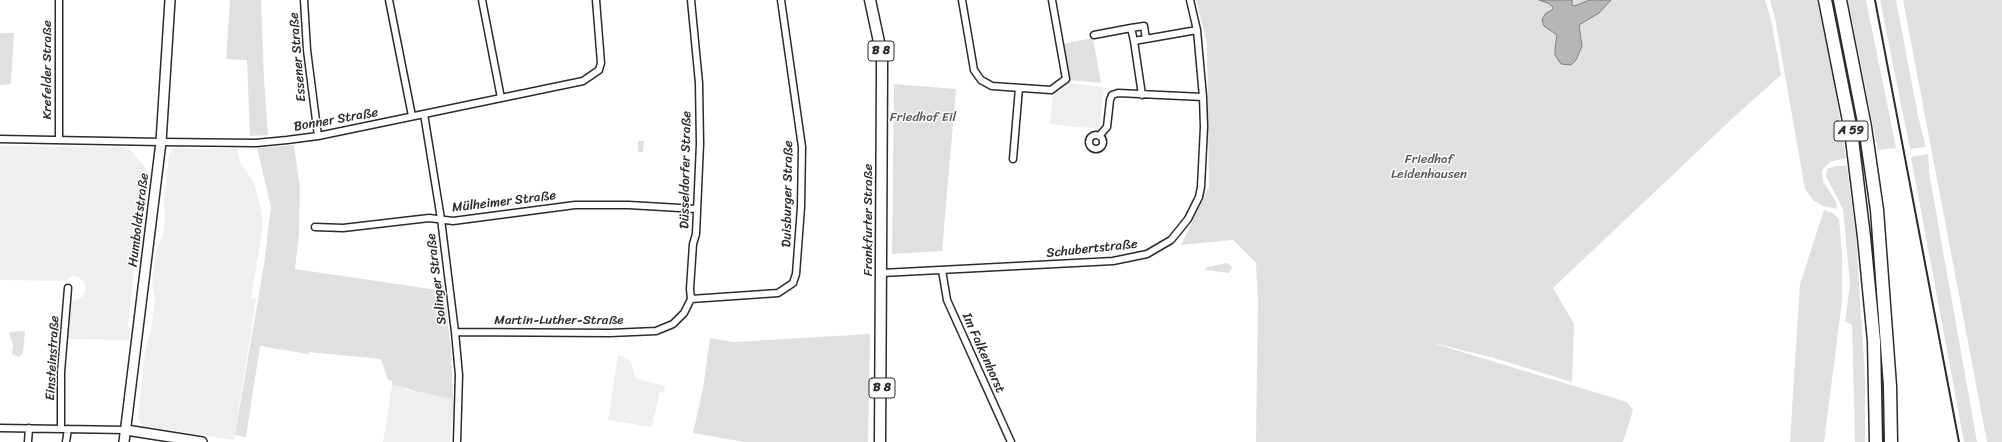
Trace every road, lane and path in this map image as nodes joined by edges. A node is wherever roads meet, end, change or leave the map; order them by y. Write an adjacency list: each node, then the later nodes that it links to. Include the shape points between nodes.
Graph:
1 (59, 0): 29 (street, Krefelder Straße)
2 (170, 0): 30 (street, Humboldtstraße)
3 (304, 0): 26 (street, Essener Straße, via 307,50)
4 (389, 0): 25 (street)
5 (482, 0): 23 (street)
6 (596, 0): 23 (street, Bonner Straße, via 602,55 599,70 583,81)
7 (691, 0): 32 (street, Düsseldorfer Straße, via 700,130)
8 (781, 0): 38 (street, Duisburger Straße, via 802,147 796,274 793,283 778,293)
9 (870, 0): 36 (main road, Frankfurter Straße / B 8, via 882,56)
10 (962, 0): 20 (street, via 974,70 981,80 992,86)
11 (1052, 0): 20 (street, via 1066,79 1051,90)
12 (1190, 0): 16 (street, Schubertstraße)
13 (1825, 0): 52 (highway, A 59, via 1851,131 1864,237 1874,340)
14 (1840, 0): 53 (highway, A 59, via 1865,127 1877,210)
15 (1131, 28): 17 (street); 18 (street, via 1144,26); 19 (street)
16 (1197, 30): 18 (street); 22 (street, Schubertstraße)
17 (1094, 35)
18 (1146, 39): 19 (street)
19 (1134, 42): 21 (street)
20 (1019, 88): 31 (street)
21 (1142, 94): 22 (street); 27 (street, via 1112,95 1107,127)
22 (1203, 97): 35 (street, Schubertstraße, via 1203,150 1199,198 1188,219 1171,240 1147,254 1113,261)
23 (501, 98): 24 (street, Bonner Straße)
24 (424, 114): 25 (street, Bonner Straße); 33 (street, Solinger Straße)
25 (412, 116): 26 (street, Bonner Straße)
26 (318, 136): 30 (street, Bonner Straße, via 256,143)
27 (1099, 136)
28 (0, 139): 29 (street, Bonner Straße)
29 (59, 140): 30 (street, Bonner Straße)
30 (162, 142): 44 (street, Humboldtstraße)
31 (1013, 159)
32 (697, 209): 33 (street, Mülheimer Straße, via 575,205 453,221); 38 (street, Düsseldorfer Straße)
33 (441, 219): 34 (street, Mülheimer Straße, via 429,218 342,228); 39 (street, Solinger Straße)
34 (315, 227)
35 (942, 270): 36 (street, Schubertstraße); 51 (street, Im Falkenhorst, via 946,300)
36 (882, 273): 50 (main road, Frankfurter Straße / B 8)
37 (68, 288): 42 (street, Einsteinstraße)
38 (691, 299): 39 (street, Martin-Luther-Straße, via 684,313 672,324 656,331)
39 (455, 332): 49 (street, Solinger Straße, via 459,375)
40 (0, 428): 41 (street)
41 (29, 428): 42 (street); 45 (street)
42 (61, 429): 43 (street)
43 (68, 429): 44 (street); 46 (street)
44 (126, 430): 47 (street, Humboldtstraße); 48 (street)
45 (28, 442)
46 (66, 442)
47 (124, 442)
48 (202, 442)
49 (457, 442)
50 (880, 442)
51 (1011, 442)
52 (1876, 442)
53 (1891, 442)

